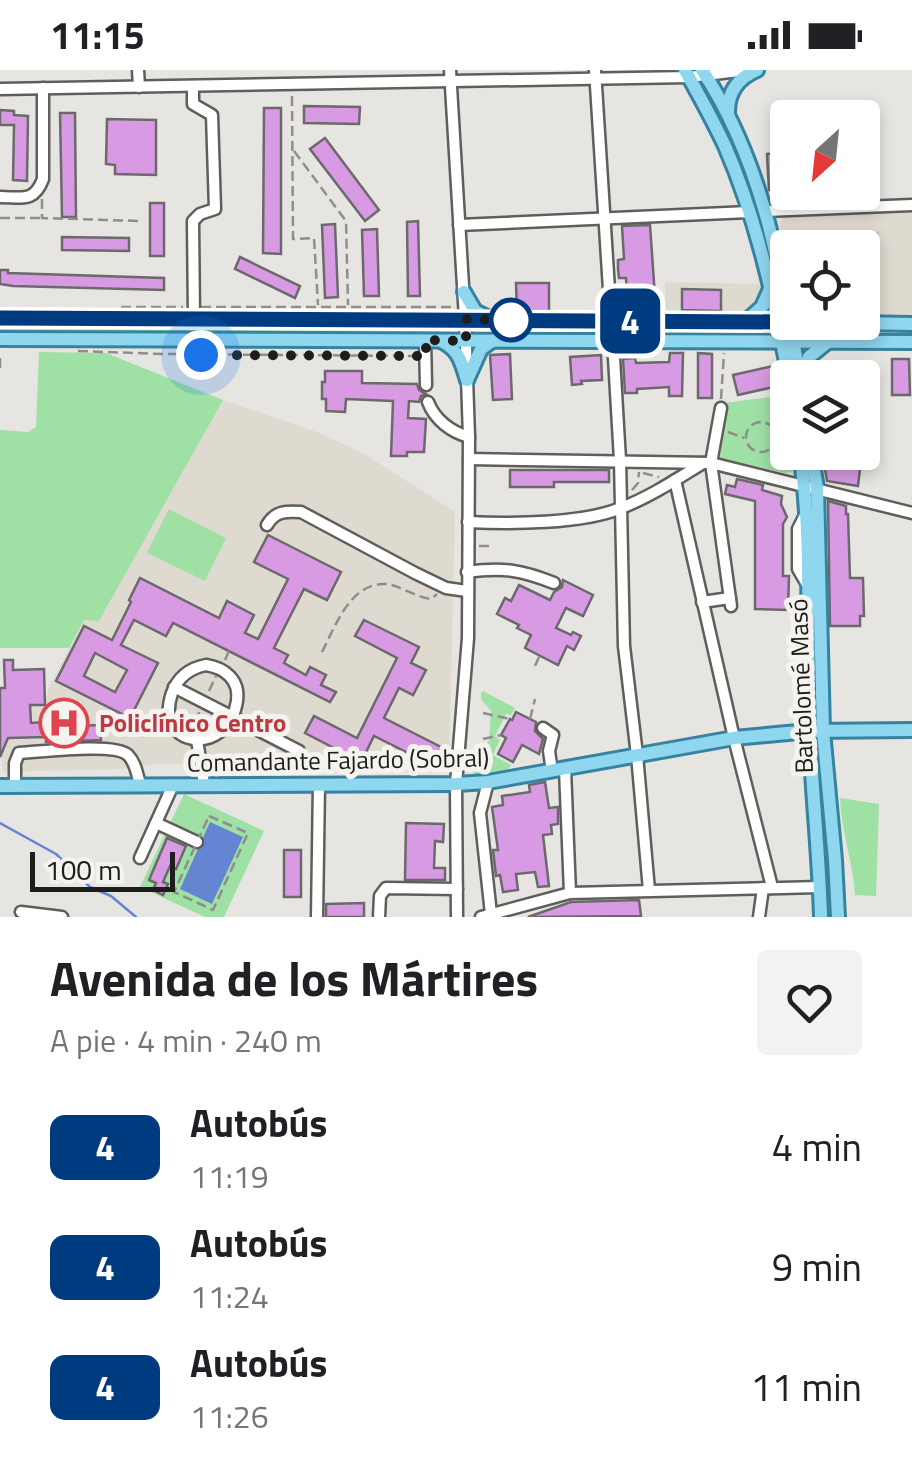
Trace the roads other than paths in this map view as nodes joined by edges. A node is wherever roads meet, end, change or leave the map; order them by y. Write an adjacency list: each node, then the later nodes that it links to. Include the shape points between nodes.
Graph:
1 (138, 70): 10 (street)
2 (314, 70): 8 (street)
3 (747, 70): 5 (street)
4 (757, 70): 13 (main road, via 730,95)
5 (695, 73): 6 (street); 13 (main road, via 719,96); 17 (main road)
6 (595, 74): 7 (street); 18 (street)
7 (450, 76): 8 (street); 19 (street)
8 (314, 84): 9 (street)
9 (193, 86): 10 (street); 24 (street, via 193,104 212,115 215,208 193,221)
10 (139, 87): 11 (street)
11 (44, 88): 12 (street); 14 (street, via 38,192)
12 (0, 89)
13 (729, 120): 16 (main road)
14 (0, 198)
15 (912, 205): 16 (street)
16 (765, 211): 20 (main road)
17 (749, 212): 18 (street); 21 (main road)
18 (605, 219): 19 (street); 29 (street)
19 (458, 224): 23 (street)
20 (770, 231)
21 (770, 282)
22 (770, 287): 30 (main road)
23 (464, 292): 25 (main road); 27 (main road, via 474,310)
24 (194, 312): 25 (main road, via 446,318); 26 (main road)
25 (462, 313): 27 (main road); 37 (street)
26 (0, 318)
27 (494, 320): 29 (main road)
28 (770, 320): 30 (main road)
29 (612, 321): 30 (main road); 39 (main road)
30 (745, 322)
31 (880, 324): 32 (main road)
32 (912, 324)
33 (758, 336): 39 (main road); 40 (main road); 42 (main road)
34 (0, 339): 35 (main road)
35 (432, 340): 37 (main road); 46 (main road, via 460,355); 47 (street)
36 (830, 340): 40 (main road); 41 (main road); 45 (main road)
37 (466, 341): 38 (main road); 46 (street)
38 (493, 341): 39 (main road); 46 (main road, via 481,349)
39 (613, 341): 52 (street)
40 (788, 341): 43 (main road); 44 (main road)
41 (912, 342)
42 (785, 360)
43 (786, 360)
44 (794, 360)
45 (807, 360)
46 (467, 380): 50 (street)
47 (426, 384)
48 (428, 402): 50 (street, via 454,432)
49 (721, 408): 53 (street)
50 (469, 436): 51 (street)
51 (469, 459): 52 (street); 60 (street)
52 (620, 460): 53 (street); 58 (street)
53 (707, 462): 56 (street); 57 (street); 65 (street, via 730,602)
54 (806, 470): 57 (main road, Bartolomé Masó)
55 (811, 470): 57 (main road, Bartolomé Masó)
56 (670, 483): 58 (street); 65 (street)
57 (811, 487): 59 (street); 70 (main road, Bartolomé Masó); 70 (main road, Bartolomé Masó, via 808,588)
58 (621, 508): 60 (street, via 585,518); 74 (street, via 624,646)
59 (912, 513)
60 (468, 522): 62 (street)
61 (267, 525): 64 (street, via 283,510 302,512 446,588)
62 (468, 572): 63 (street, via 514,569); 64 (street)
63 (554, 583)
64 (468, 591): 80 (street)
65 (702, 602): 71 (street)
66 (174, 687): 67 (street); 67 (street, via 196,666 220,668 237,688); 72 (street, via 171,722)
67 (232, 717): 72 (street, via 214,737); 73 (street)
68 (543, 728): 75 (street, via 553,735 549,751)
69 (912, 730): 70 (main road, Comandante Fajardo (Sobral))
70 (816, 731): 71 (main road, Comandante Fajardo (Sobral)); 86 (main road, Bartolomé Masó); 99 (main road, Bartolomé Masó)
71 (734, 738): 74 (main road, Comandante Fajardo (Sobral)); 87 (street)
72 (197, 740): 78 (street)
73 (298, 752)
74 (637, 754): 75 (main road, Comandante Fajardo (Sobral)); 89 (street)
75 (559, 770): 76 (main road, Comandante Fajardo (Sobral)); 90 (street)
76 (488, 782): 80 (main road, Comandante Fajardo (Sobral)); 92 (street, via 480,813)
77 (140, 784): 81 (main road, Comandante Fajardo (Sobral)); 82 (main road, Comandante Fajardo (Sobral)); 82 (street, via 127,754 112,748 19,752)
78 (204, 784): 79 (main road, Comandante Fajardo (Sobral)); 81 (main road, Comandante Fajardo (Sobral))
79 (319, 784): 80 (main road, Comandante Fajardo (Sobral)); 94 (street)
80 (456, 784): 88 (street)
81 (173, 785): 83 (street)
82 (7, 786)
83 (156, 823): 84 (street); 85 (street)
84 (197, 842)
85 (140, 858)
86 (820, 886): 87 (street); 98 (main road, Bartolomé Masó)
87 (767, 887): 89 (street); 97 (street)
88 (457, 889): 95 (street, via 386,888); 96 (street)
89 (649, 890): 90 (street)
90 (570, 893): 92 (street)
91 (21, 912): 93 (street)
92 (486, 915)
93 (62, 917)
94 (317, 917)
95 (379, 917)
96 (457, 917)
97 (759, 917)
98 (821, 917)
99 (838, 917)

